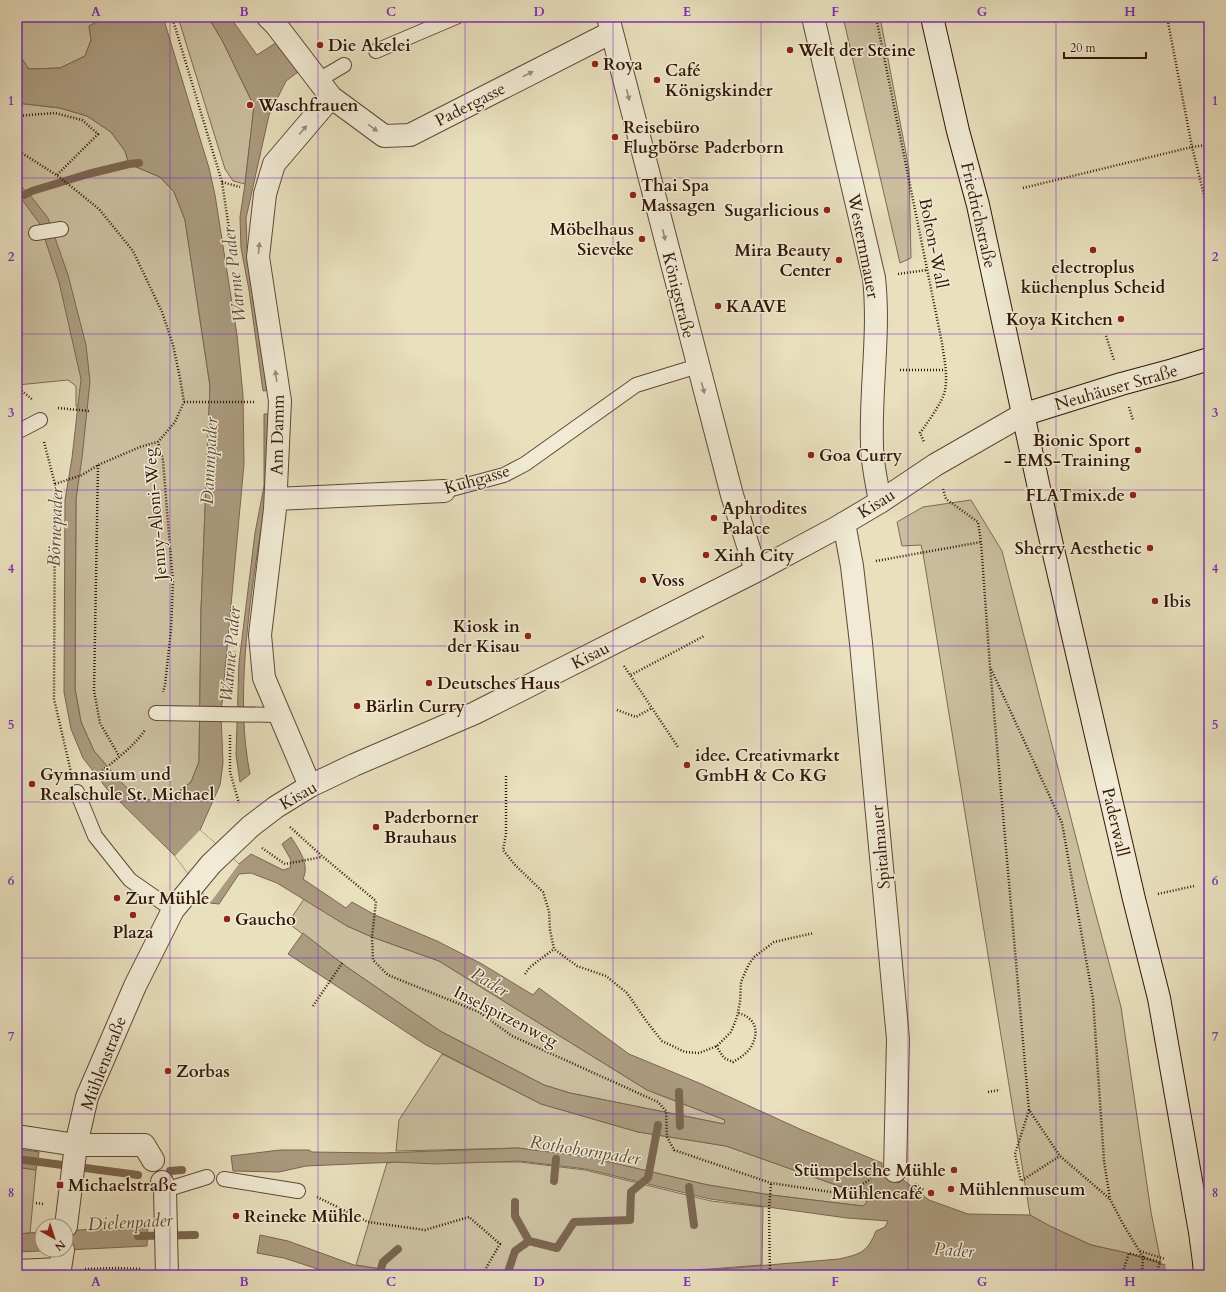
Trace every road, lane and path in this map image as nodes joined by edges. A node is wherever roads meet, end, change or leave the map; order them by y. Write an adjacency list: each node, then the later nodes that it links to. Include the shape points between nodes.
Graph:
1 (172, 17): 18 (path)
2 (268, 17): 11 (street, Padergasse)
3 (456, 17): 9 (lane)
4 (813, 17): 47 (street, Westernmauer, via 874,278 876,302 872,447)
5 (876, 17): 30 (path, Bolton-Wall, via 941,336)
6 (932, 17): 38 (street, Friedrichstraße, via 978,205)
7 (1167, 17): 15 (path)
8 (610, 24): 12 (street, Padergasse, one-way to 8, via 384,136 410,135); 27 (street, Königstraße, one-way to 27)
9 (376, 51)
10 (344, 65): 11 (lane)
11 (317, 81): 12 (street, Padergasse)
12 (331, 97): 46 (street, Am Damm, one-way to 12, via 280,402 258,257 265,194 274,164)
13 (17, 116): 17 (path, via 55,113 82,120 98,134)
14 (1206, 145): 15 (path)
15 (1192, 147): 20 (path); 21 (path)
16 (17, 150): 17 (path)
17 (58, 176): 32 (path, via 99,209 133,251 162,312 173,345)
18 (222, 182): 19 (path); 24 (path)
19 (242, 187)
20 (1023, 188)
21 (1209, 215)
22 (61, 229): 23 (lane)
23 (36, 233)
24 (232, 253)
25 (1106, 336): 28 (path)
26 (1209, 359): 38 (street, Neuhäuser Straße)
27 (698, 366): 45 (lane, Kuhgasse, via 636,385 525,464 504,475); 51 (street, Königstraße, one-way to 51, via 732,495)
28 (1116, 367)
29 (899, 370): 30 (path)
30 (945, 370): 43 (path, Bolton-Wall, via 945,391 934,414 920,433)
31 (17, 387): 39 (path, via 40,407)
32 (184, 402): 33 (path); 41 (path, Jenny-Aloni-Weg, via 175,422)
33 (248, 402)
34 (255, 402): 36 (path)
35 (56, 408): 37 (path)
36 (255, 410)
37 (88, 411)
38 (1022, 415): 43 (street, Kisau); 71 (street, Paderwall)
39 (40, 420): 40 (lane); 44 (path)
40 (17, 432)
41 (158, 442): 42 (path); 60 (path, Jenny-Aloni-Weg, via 163,460 173,582 166,685)
42 (98, 465): 44 (path, via 82,475); 64 (path, via 94,691 100,723)
43 (934, 465): 47 (street, Kisau); 49 (path, via 946,499 978,522)
44 (54, 484): 67 (path, via 54,699)
45 (444, 491): 46 (street, Kuhgasse)
46 (276, 499): 61 (street, Am Damm, via 260,635 264,678)
47 (880, 502): 48 (street, Kisau)
48 (844, 523): 50 (street, Spitalmauer); 51 (street, Kisau)
49 (981, 542): 50 (path); 55 (path)
50 (852, 566): 87 (street, Spitalmauer, via 898,1039)
51 (756, 571): 66 (street, Kisau, via 475,713)
52 (704, 636): 56 (path)
53 (235, 649): 57 (path)
54 (624, 665): 56 (path)
55 (990, 667): 82 (path); 95 (path, via 1062,823 1093,999 1104,1161)
56 (631, 675): 58 (path)
57 (230, 696)
58 (652, 708): 59 (path, via 636,717); 63 (path)
59 (617, 710)
60 (156, 713): 61 (lane); 64 (path, Jenny-Aloni-Weg, via 141,735)
61 (279, 715): 66 (street, Am Damm)
62 (230, 734): 68 (path, Inselspitzenweg, via 230,772 239,802)
63 (678, 747)
64 (118, 757): 67 (path, Jenny-Aloni-Weg)
65 (506, 776): 74 (path, via 506,834 503,850 543,892 549,911)
66 (310, 786): 68 (street, Kisau)
67 (77, 792): 72 (lane, via 95,836 130,880)
68 (256, 823): 69 (path, Inselspitzenweg, via 293,831); 69 (path, via 285,864); 72 (street, Kisau, via 211,864)
69 (322, 856): 90 (path, Inselspitzenweg, via 376,901 372,937 373,960 388,974 479,1012 512,1036 658,1102 666,1111 666,1137 674,1150)
70 (1194, 886): 71 (path)
71 (1134, 899): 97 (street, Paderwall, via 1159,998)
72 (173, 910): 85 (street, Mühlenstraße, via 134,986 87,1097)
73 (814, 933): 78 (path, via 774,942 754,957 740,982)
74 (554, 949): 76 (path, via 530,967); 79 (path, via 577,966 606,976 627,993 662,1041 685,1052 699,1053)
75 (343, 962): 77 (path)
76 (525, 974)
77 (313, 1006)
78 (738, 1013): 79 (path, via 731,1032); 79 (path, via 746,1015 754,1024 752,1046 733,1062 724,1058)
79 (716, 1046)
80 (1000, 1090): 81 (path)
81 (988, 1092)
82 (1029, 1110): 84 (path); 84 (path, via 1015,1154 1021,1181)
83 (17, 1136): 85 (street)
84 (1060, 1156): 95 (path)
85 (74, 1158): 86 (street, via 144,1145); 96 (street, Mühlenstraße)
86 (153, 1160)
87 (895, 1171)
88 (207, 1177): 91 (lane)
89 (224, 1179): 92 (lane)
90 (771, 1183): 93 (path, Inselspitzenweg, via 844,1194); 106 (path)
91 (163, 1186): 102 (street)
92 (298, 1191)
93 (853, 1191)
94 (321, 1198): 105 (path, via 368,1222 426,1230 469,1217 500,1244)
95 (1110, 1199): 98 (path)
96 (67, 1218)
97 (1204, 1232): 103 (street, Paderwall)
98 (1139, 1250): 99 (path); 100 (path)
99 (1143, 1257): 107 (path, via 1129,1253); 108 (path); 109 (path, via 1160,1262)
100 (1165, 1259)
101 (61, 1262): 102 (path, via 117,1268); 104 (street)
102 (166, 1266)
103 (1204, 1269)
104 (17, 1271)
105 (482, 1275)
106 (770, 1275)
107 (1122, 1275)
108 (1142, 1275)
109 (1156, 1275)

